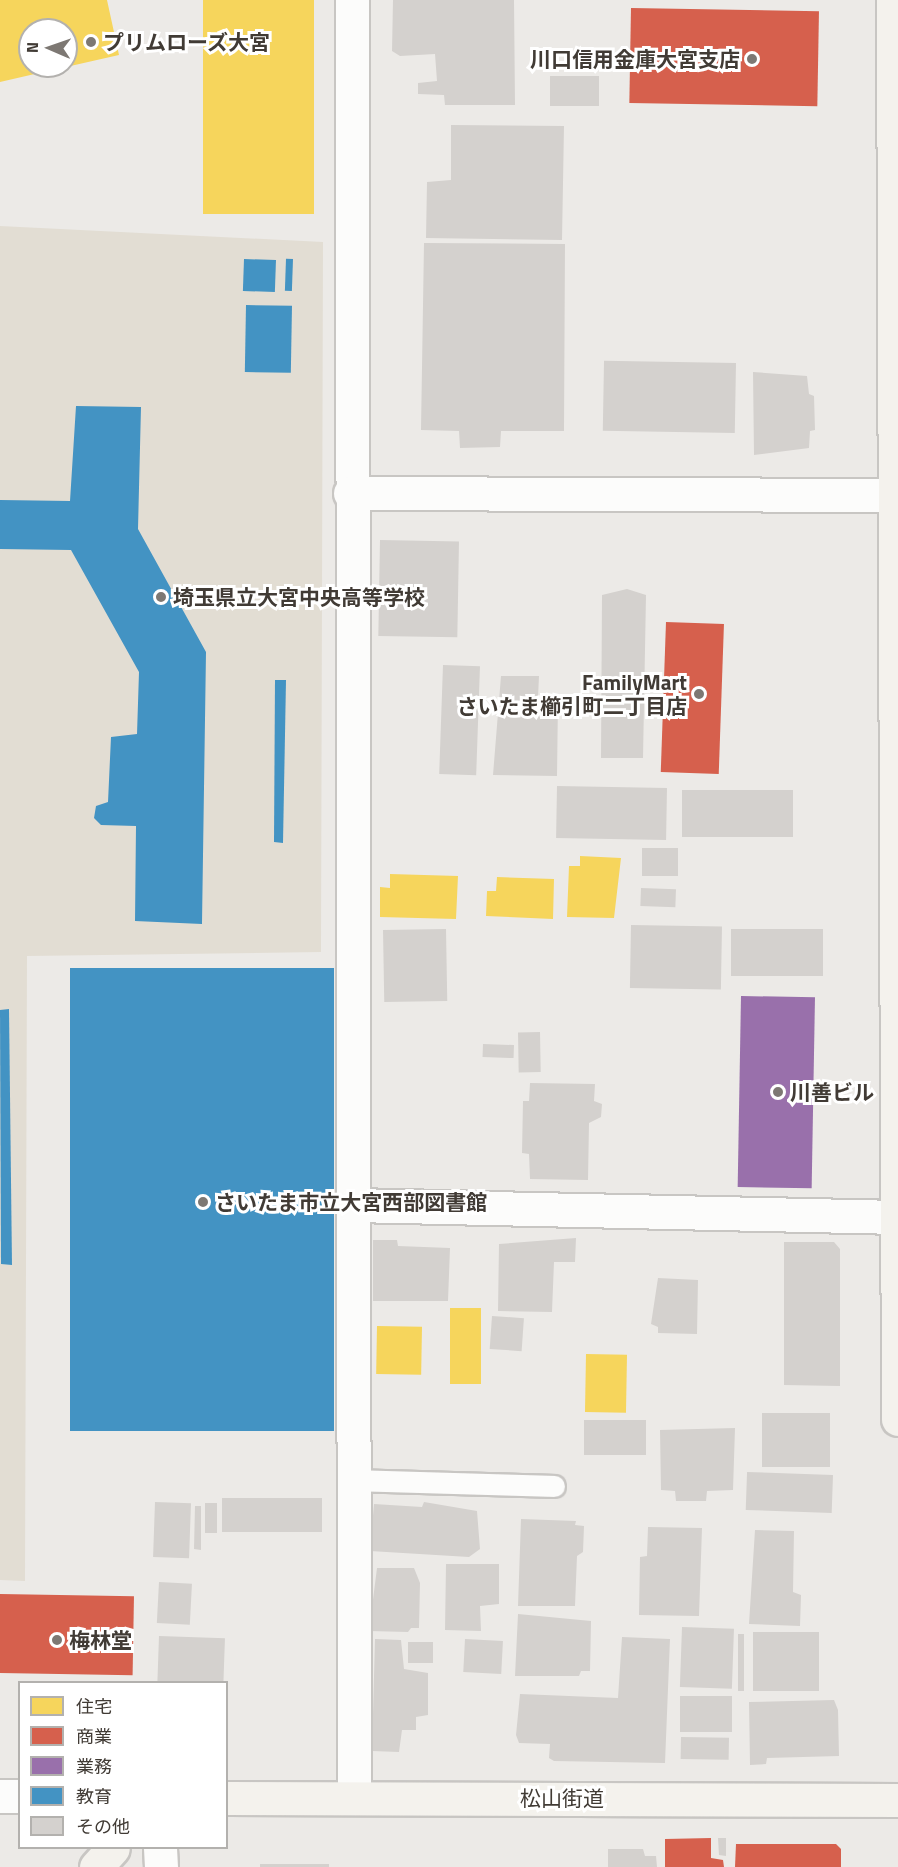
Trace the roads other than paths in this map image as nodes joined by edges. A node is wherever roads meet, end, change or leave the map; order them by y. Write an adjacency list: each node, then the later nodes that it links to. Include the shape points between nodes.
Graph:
1 (352, 0): 3 (street)
2 (893, 0): 4 (main road)
3 (350, 493): 4 (street); 6 (street)
4 (892, 495): 5 (main road)
5 (896, 640): 7 (main road)
6 (353, 1205): 7 (street); 9 (street)
7 (897, 1216): 8 (main road)
8 (898, 1419)
9 (353, 1480): 10 (lane); 14 (street)
10 (554, 1486)
11 (0, 1796): 12 (street)
12 (18, 1796)
13 (228, 1798): 14 (main road, 松山街道)
14 (354, 1798): 15 (main road, 松山街道)
15 (898, 1800)
16 (112, 1849): 18 (main road)
17 (160, 1849): 19 (street)
18 (96, 1867)
19 (161, 1867)

